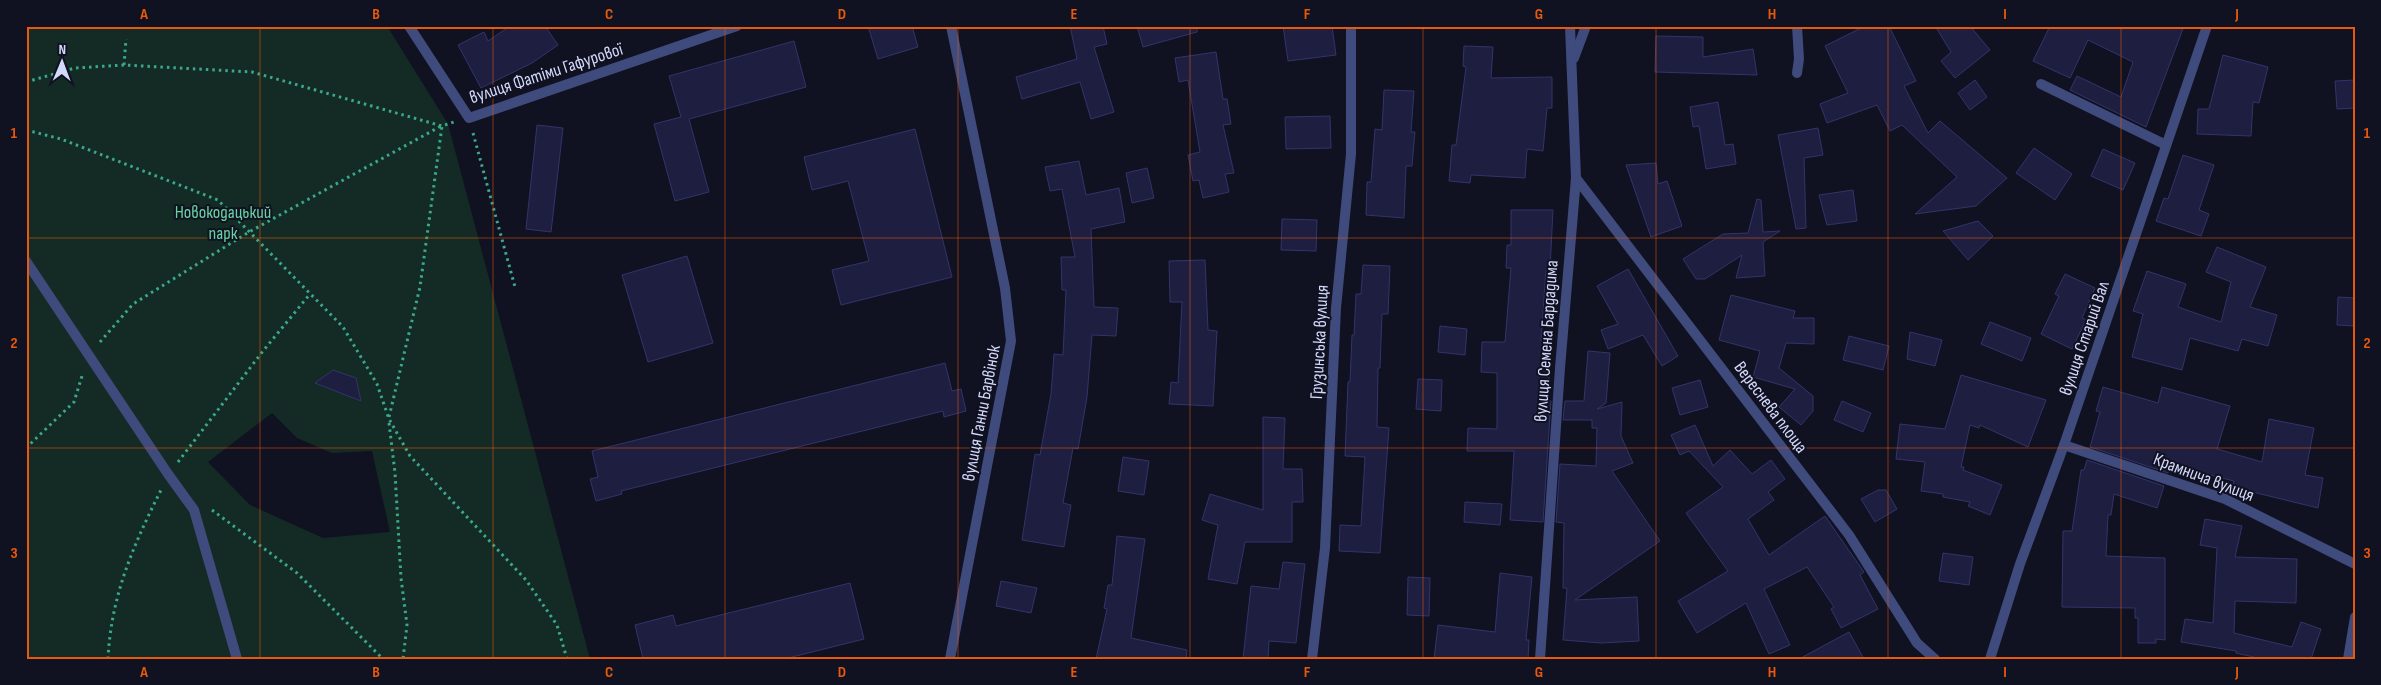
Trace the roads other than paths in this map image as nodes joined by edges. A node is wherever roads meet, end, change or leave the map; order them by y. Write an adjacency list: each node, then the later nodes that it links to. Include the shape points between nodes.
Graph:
1 (409, 26): 2 (street, вулиця Фатіми Гафурової, via 469,118)
2 (737, 26)
3 (951, 26): 19 (street, вулиця Ганни Барвінок, via 1005,288 1011,341)
4 (1351, 26): 20 (street, Грузинська вулиця, via 1351,154 1336,308 1325,548)
5 (1570, 26): 9 (street, вулиця Семена Бардадима)
6 (1586, 26): 9 (street)
7 (1797, 26): 10 (street)
8 (2207, 26): 12 (street, вулиця Старий Вал)
9 (1573, 61): 13 (street, вулиця Семена Бардадима)
10 (1797, 73)
11 (2041, 84): 12 (street)
12 (2166, 145): 15 (street, вулиця Старий Вал)
13 (1576, 178): 21 (street, вулиця Семена Бардадима); 22 (street, Вереснева площа, via 1849,535 1917,643)
14 (26, 261): 18 (street, via 194,510)
15 (2064, 445): 16 (street, Крамнича вулиця, via 2225,499); 23 (street, вулиця Старий Вал, via 2020,564)
16 (2355, 564)
17 (2355, 617): 24 (street)
18 (237, 659)
19 (950, 659)
20 (1312, 659)
21 (1540, 659)
22 (1935, 659)
23 (1990, 659)
24 (2348, 659)

